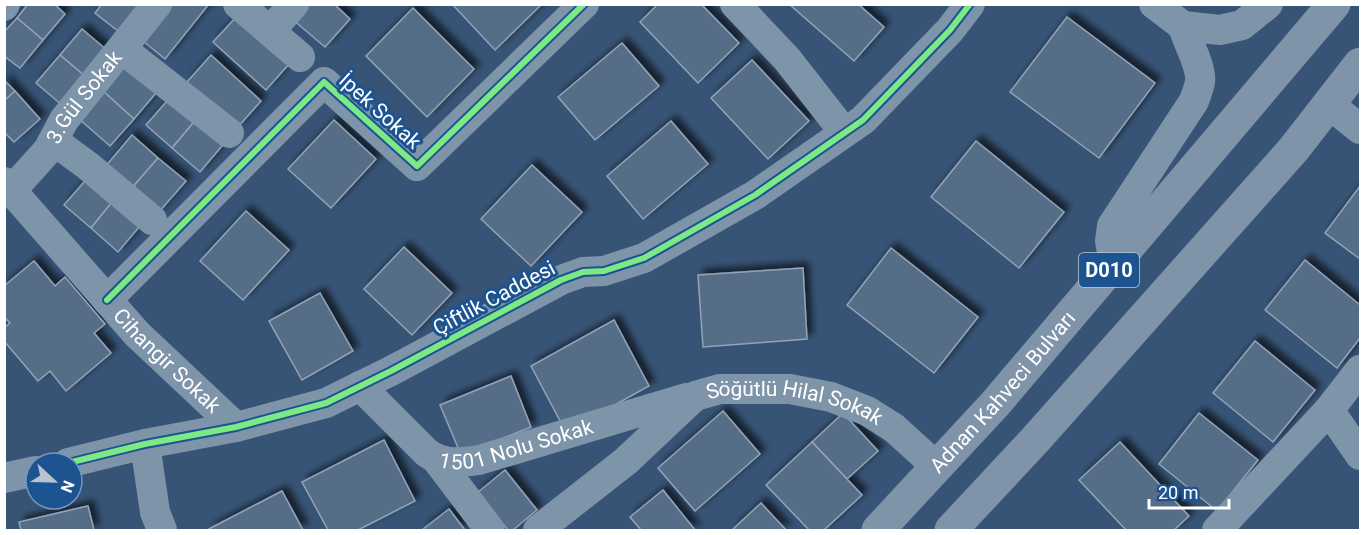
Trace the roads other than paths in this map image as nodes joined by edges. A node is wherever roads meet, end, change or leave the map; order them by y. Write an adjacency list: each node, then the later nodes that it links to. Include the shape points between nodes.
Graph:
1 (157, 4): 12 (street, 3.Gül Sokak)
2 (238, 4): 11 (street)
3 (294, 4): 11 (street)
4 (584, 4): 23 (street, İpek Sokak, via 417,166 324,82)
5 (735, 4): 17 (street, via 788,59)
6 (970, 4): 17 (street, Çiftlik Caddesi, via 863,120)
7 (1154, 4): 10 (street)
8 (1268, 4): 10 (street, via 1242,25 1220,30)
9 (1334, 4): 22 (highway, Adnan Kahveci Bulvarı / D010)
10 (1183, 26): 22 (street, via 1200,82 1194,101 1112,226)
11 (270, 32): 13 (street)
12 (122, 49): 18 (street); 19 (street, 3.Gül Sokak, via 64,120)
13 (300, 57)
14 (1360, 64): 15 (highway, D010)
15 (1329, 104): 16 (street); 40 (highway, D010)
16 (1360, 129)
17 (844, 132): 25 (street, Çiftlik Caddesi, via 755,195 644,258 561,280)
18 (229, 133)
19 (54, 141): 20 (street, 3.Gül Sokak); 21 (street)
20 (8, 186): 23 (street, Cihangir Sokak)
21 (152, 220)
22 (1114, 264): 33 (highway, Adnan Kahveci Bulvarı / D010)
23 (107, 300): 28 (street, Cihangir Sokak, via 137,334)
24 (1360, 370): 27 (street)
25 (360, 386): 28 (street, Çiftlik Caddesi, via 326,403); 32 (street, 1501 Nolu Sokak)
26 (695, 396): 32 (street, 1501 Nolu Sokak, via 479,460 454,464); 33 (street, Söğütlü Hilal Sokak, via 720,389 755,388 790,389 831,397 867,411 894,428); 38 (street, Söğütlü Hilal Sokak, via 626,461)
27 (1329, 410): 30 (street); 41 (street)
28 (236, 427): 29 (street, Çiftlik Caddesi)
29 (145, 444): 31 (street, Çiftlik Caddesi); 36 (street, via 155,512)
30 (1360, 455)
31 (84, 459)
32 (437, 460): 37 (street)
33 (937, 467): 39 (highway, Adnan Kahveci Bulvarı / D010)
34 (24, 474): 35 (street)
35 (4, 478)
36 (162, 531)
37 (490, 531)
38 (538, 531)
39 (878, 531)
40 (951, 531)
41 (1217, 531)

